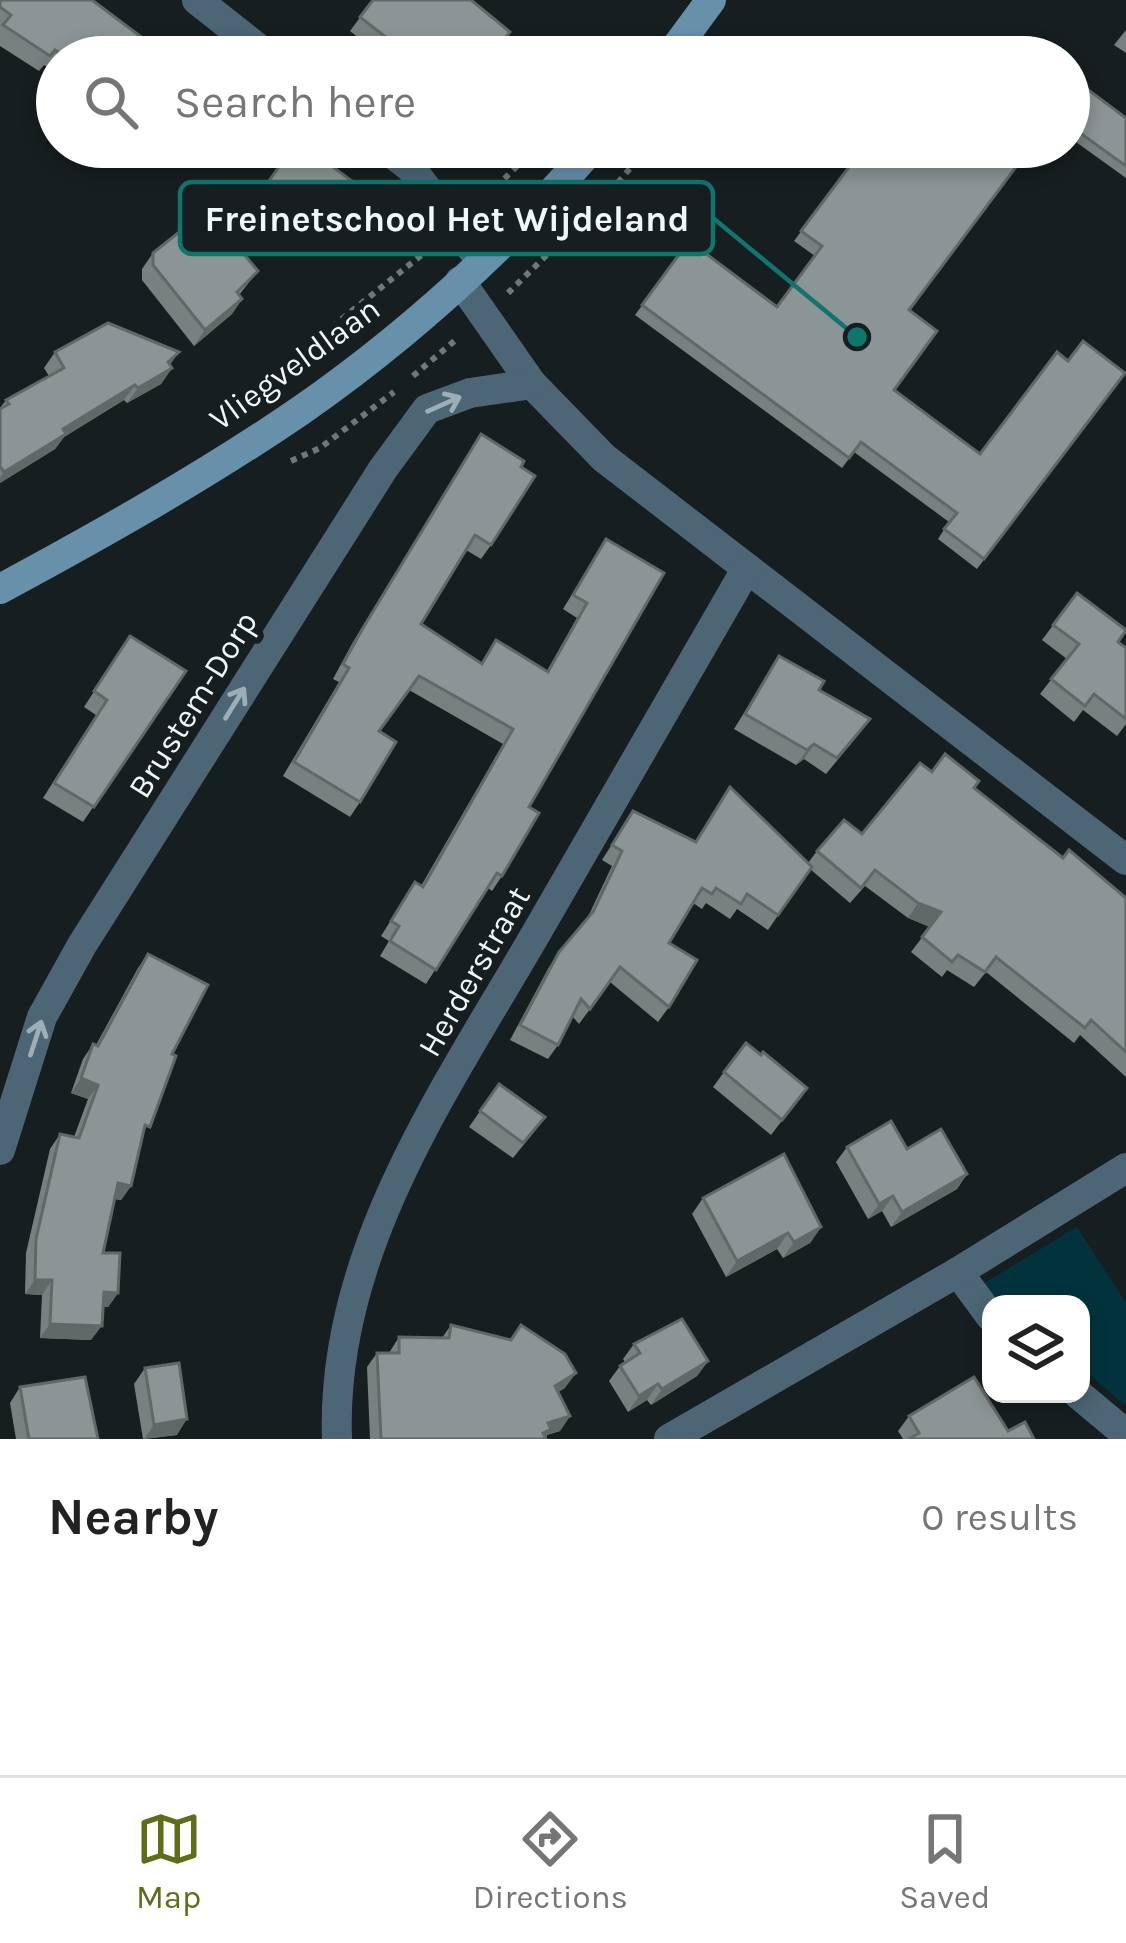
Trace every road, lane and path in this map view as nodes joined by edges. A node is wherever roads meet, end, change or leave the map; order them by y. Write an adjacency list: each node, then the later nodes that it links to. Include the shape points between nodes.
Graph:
1 (196, 0): 3 (street)
2 (711, 0): 4 (main road)
3 (242, 36)
4 (684, 36)
5 (411, 168): 9 (street)
6 (515, 168): 9 (path, Vliegveldlaan)
7 (573, 168): 10 (main road, Vliegveldlaan)
8 (629, 168): 11 (path)
9 (455, 228): 10 (street); 12 (path, Vliegveldlaan)
10 (471, 272): 11 (street); 16 (main road, Vliegveldlaan, via 299,411)
11 (485, 315): 13 (street); 14 (path)
12 (343, 318)
13 (532, 384): 15 (street, via 604,458); 18 (street, Brustem-Dorp, one-way to 13, via 42,1017 82,945 383,469 427,410 470,393)
14 (396, 390)
15 (747, 568): 17 (street); 24 (street, Herderstraat, via 415,1143 355,1288 338,1374)
16 (0, 589)
17 (1126, 860)
18 (0, 1150)
19 (1126, 1168): 20 (street)
20 (958, 1272): 21 (street); 25 (street)
21 (982, 1305)
22 (1089, 1403): 23 (street)
23 (1126, 1434)
24 (337, 1439)
25 (669, 1439)

